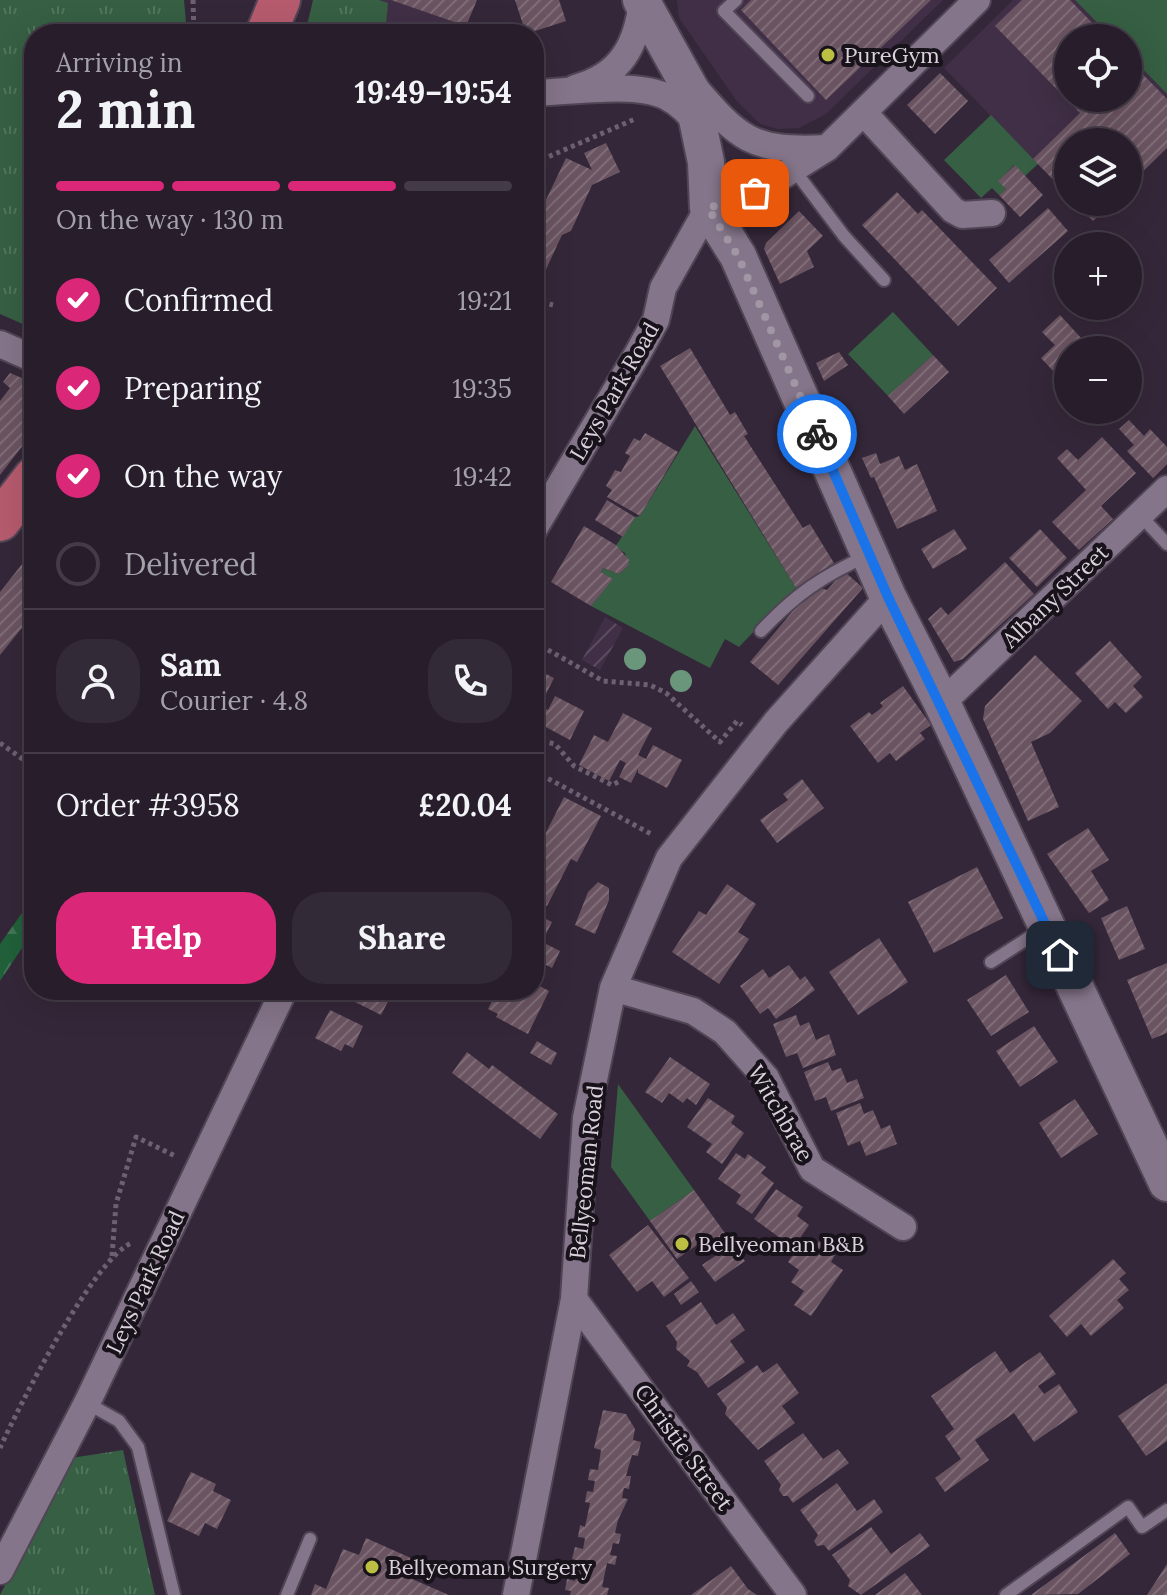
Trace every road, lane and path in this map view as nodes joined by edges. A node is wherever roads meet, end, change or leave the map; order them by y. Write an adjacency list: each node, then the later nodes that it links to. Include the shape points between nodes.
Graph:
1 (193, 0): 7 (path)
2 (252, 0): 8 (main road)
3 (280, 0): 9 (main road)
4 (642, 0): 10 (street); 11 (street, via 638,32 625,59 592,81)
5 (736, 0): 12 (lane, via 724,11)
6 (977, 0): 13 (street)
7 (194, 24)
8 (251, 24)
9 (270, 24)
10 (685, 76): 15 (street); 16 (street, via 718,115 751,142 783,149)
11 (547, 92): 15 (street, via 657,93 684,108)
12 (808, 96)
13 (864, 113): 16 (street); 20 (street, via 953,210 962,215)
14 (644, 115): 17 (path)
15 (700, 127): 19 (street)
16 (827, 148): 18 (street)
17 (544, 156)
18 (795, 171): 19 (street, via 755,193); 21 (lane)
19 (708, 208): 28 (street, Leys Park Road, via 663,288 656,320); 32 (street, via 738,256)
20 (992, 213)
21 (884, 280)
22 (544, 303): 23 (path)
23 (553, 305)
24 (0, 344): 25 (street)
25 (24, 355)
26 (1167, 489): 29 (street, Albany Street)
27 (24, 490): 30 (main road)
28 (544, 512)
29 (1140, 515): 31 (lane); 36 (street, Albany Street)
30 (0, 521)
31 (1167, 544)
32 (870, 555): 33 (street); 34 (lane, via 792,598)
33 (888, 597): 36 (street); 46 (street, Bellyeoman Road, via 776,722 669,858)
34 (761, 631)
35 (544, 648): 37 (path, via 603,681 650,685 666,693 720,742)
36 (942, 703): 44 (street)
37 (737, 721)
38 (544, 741): 42 (path, via 555,744 574,766 612,785)
39 (0, 743): 40 (path)
40 (24, 760)
41 (544, 776): 43 (path)
42 (620, 781)
43 (651, 834)
44 (1047, 927): 45 (lane); 49 (street)
45 (991, 962)
46 (613, 988): 50 (street, Witchbrae, via 693,1011 725,1032 766,1078 812,1169); 53 (street, Bellyeoman Road, via 586,1118)
47 (279, 1000): 54 (street, Leys Park Road)
48 (181, 1159): 52 (path, via 136,1137 116,1204)
49 (1167, 1183)
50 (903, 1227)
51 (143, 1240): 52 (path, via 123,1246)
52 (112, 1257): 55 (path, via 60,1336)
53 (574, 1299): 61 (street, Bellyeoman Road); 62 (street, Christie Street)
54 (87, 1403): 58 (street, Leys Park Road); 59 (lane, via 119,1421 138,1447)
55 (0, 1448)
56 (1167, 1510): 63 (lane, via 1142,1527 1128,1507)
57 (310, 1539): 60 (lane)
58 (0, 1571)
59 (174, 1595)
60 (287, 1595)
61 (516, 1595)
62 (793, 1595)
63 (1006, 1595)

